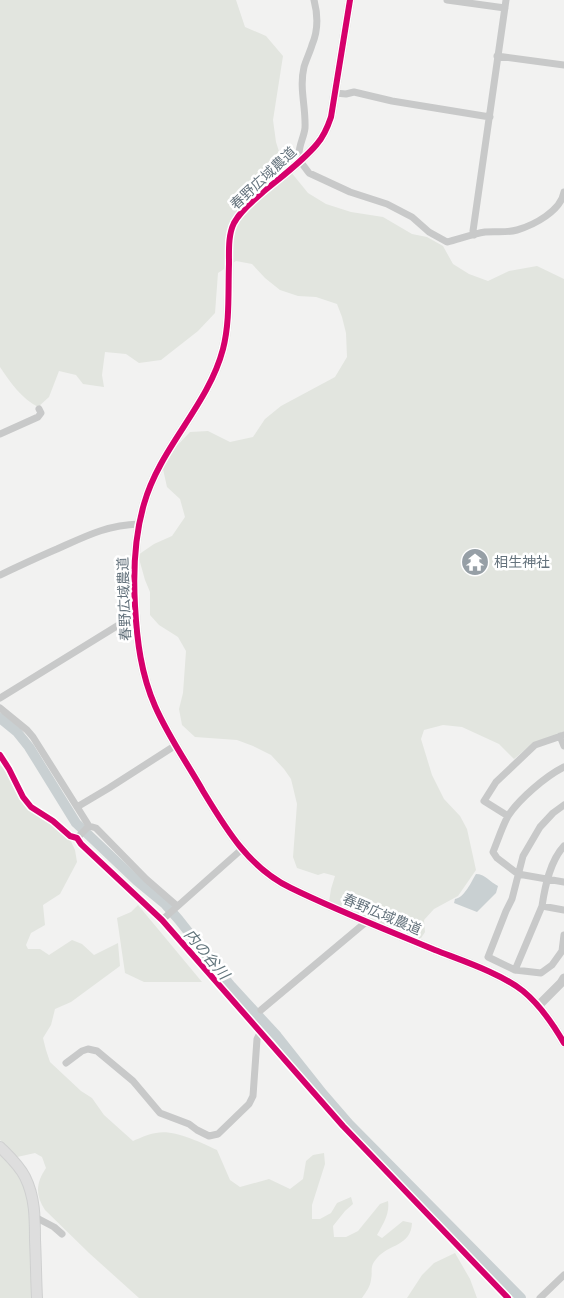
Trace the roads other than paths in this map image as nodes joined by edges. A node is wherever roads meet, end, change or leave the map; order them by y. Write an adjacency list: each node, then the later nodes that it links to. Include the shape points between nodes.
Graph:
1 (314, 0): 10 (street, via 317,25 304,67 305,130)
2 (350, 0): 8 (street, 春野広域農道)
3 (447, 0): 5 (street)
4 (506, 0): 5 (street)
5 (505, 8): 6 (street)
6 (497, 56): 7 (street); 9 (street)
7 (564, 65)
8 (336, 93): 9 (street, via 354,92 392,102); 16 (street, 春野広域農道, via 331,117 318,143 239,215 233,225 229,250 227,332 223,349 207,391 154,476)
9 (490, 116): 13 (street)
10 (299, 154)
11 (303, 165): 13 (street, via 309,173 412,217 447,242)
12 (564, 192): 13 (street, via 560,203 537,221 518,230)
13 (474, 235)
14 (39, 409): 15 (street, via 38,417)
15 (0, 434)
16 (139, 524): 17 (street, via 105,528 88,534); 18 (street, 春野広域農道, via 133,574)
17 (0, 575)
18 (136, 616): 19 (street); 22 (street, 春野広域農道, via 137,639 149,691)
19 (0, 698)
20 (0, 708): 27 (street, via 33,737)
21 (562, 735): 23 (street); 28 (street, via 535,745 496,782 484,801)
22 (176, 745): 27 (street); 32 (street, 春野広域農道, via 220,819)
23 (564, 746)
24 (0, 756): 30 (street, via 23,798 70,836)
25 (564, 767): 28 (street, via 540,782)
26 (564, 805): 33 (street, via 540,827 523,856)
27 (77, 807): 29 (street)
28 (508, 816): 33 (street, via 493,852)
29 (88, 827): 30 (street); 37 (street, via 96,828)
30 (78, 838): 39 (street)
31 (564, 846): 34 (street)
32 (242, 849): 37 (street); 40 (street, 春野広域農道, via 269,876)
33 (518, 874): 34 (street); 42 (street, via 512,899 488,957)
34 (548, 880): 35 (street); 36 (street)
35 (564, 882)
36 (542, 906): 38 (street); 42 (street)
37 (176, 907): 39 (street)
38 (564, 910)
39 (163, 918): 46 (street)
40 (366, 922): 44 (street, 春野広域農道, via 498,976 523,991); 45 (street)
41 (564, 935): 42 (street, via 562,950 552,965 541,973)
42 (515, 970)
43 (564, 978): 44 (street)
44 (538, 1006): 47 (street, 春野広域農道)
45 (261, 1010)
46 (260, 1033): 48 (street, via 253,1096 218,1134 209,1136 160,1113 133,1082 97,1051 82,1051); 54 (street, via 349,1133)
47 (564, 1043)
48 (66, 1064)
49 (0, 1147): 50 (main road, via 25,1177)
50 (35, 1217): 51 (street); 53 (main road)
51 (62, 1234)
52 (564, 1275): 55 (street)
53 (37, 1298)
54 (508, 1298)
55 (540, 1298)

